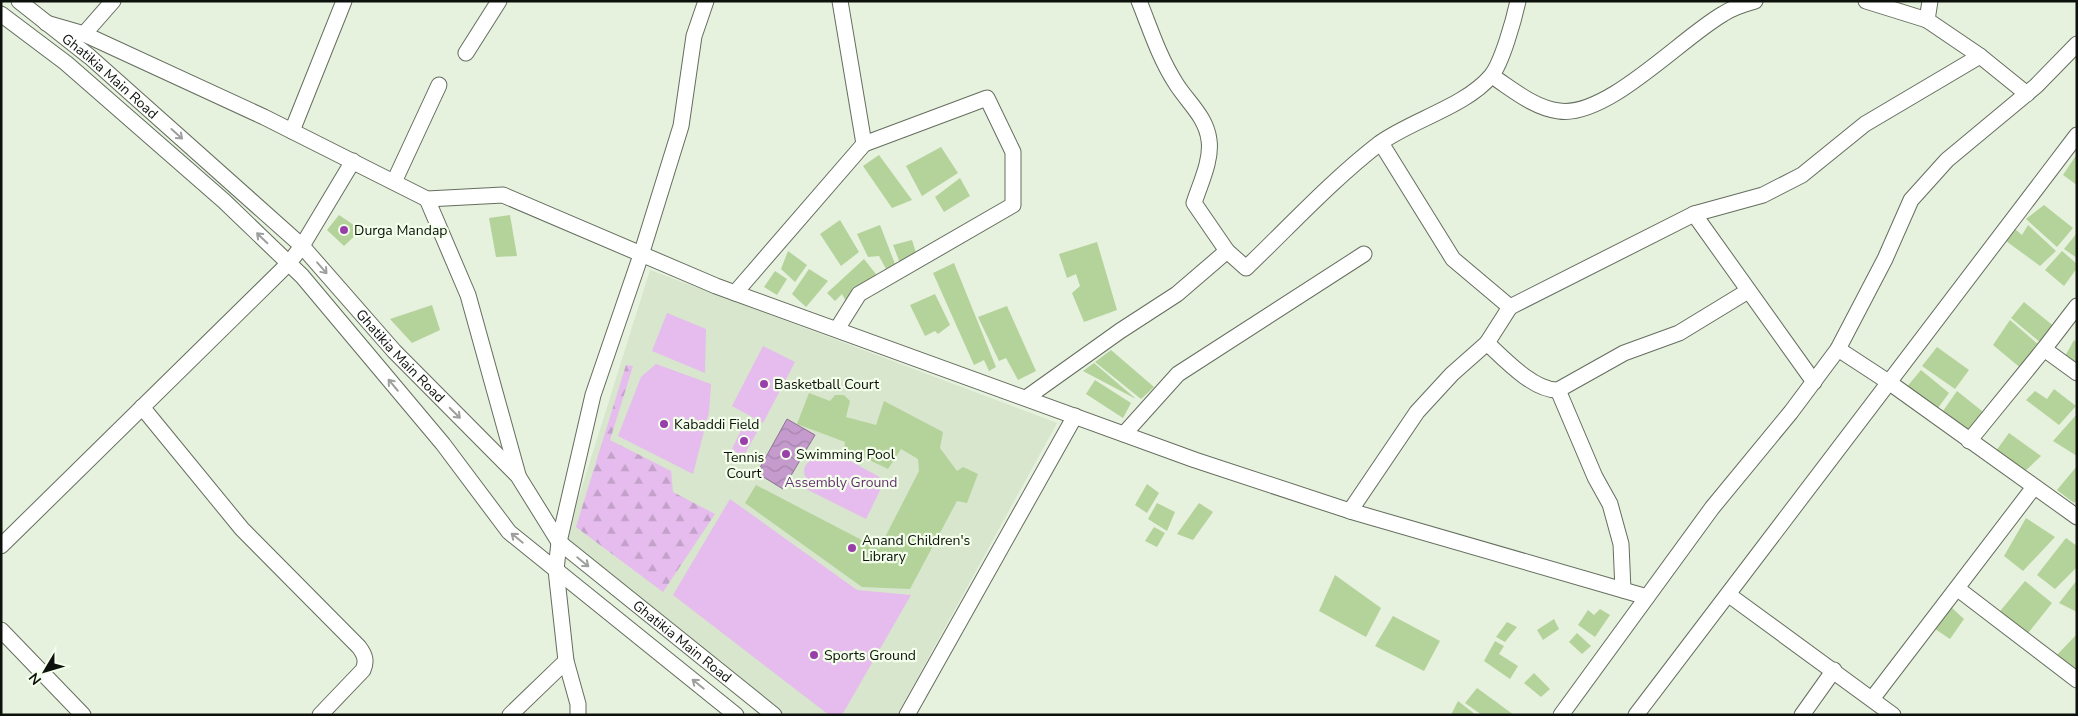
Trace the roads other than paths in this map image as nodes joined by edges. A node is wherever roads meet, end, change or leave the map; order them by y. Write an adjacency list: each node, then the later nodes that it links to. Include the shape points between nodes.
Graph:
1 (19, 1): 14 (street, Ghatikia Main Road)
2 (113, 1): 15 (street)
3 (344, 1): 22 (street)
4 (499, 1): 17 (street)
5 (706, 1): 33 (street, via 694,36 681,126)
6 (840, 1): 25 (street)
7 (1139, 1): 31 (street, via 1175,82 1205,122 1210,142 1208,161 1194,203)
8 (1518, 1): 19 (street, via 1511,30)
9 (1755, 1): 19 (street, via 1724,13 1634,80 1591,107 1572,112 1557,111 1531,101)
10 (1866, 1): 13 (street)
11 (1930, 1): 13 (street)
12 (1, 14): 34 (street, Ghatikia Main Road, one-way to 12, via 224,201 66,63)
13 (1927, 20): 18 (street)
14 (46, 23): 15 (street); 30 (street, Ghatikia Main Road, one-way to 30, via 90,56)
15 (84, 34): 22 (street)
16 (2077, 44): 21 (street)
17 (466, 53)
18 (1980, 56): 21 (street); 29 (street, via 1865,124 1802,175 1763,195)
19 (1492, 76): 24 (street, via 1467,95)
20 (438, 85): 27 (street)
21 (2027, 94): 41 (street, via 1947,160 1911,200 1885,259)
22 (292, 131): 26 (street)
23 (2077, 135): 45 (street)
24 (1381, 142): 31 (street, via 1246,268); 38 (street, via 1453,259)
25 (864, 144): 36 (street); 39 (street, via 987,98 1013,152 1013,205 859,294)
26 (353, 162): 27 (street); 30 (street)
27 (394, 182): 28 (street)
28 (426, 199): 33 (street, via 503,195); 52 (street, via 468,294)
29 (1694, 214): 35 (street); 38 (street)
30 (302, 246): 34 (street); 52 (street, Ghatikia Main Road, one-way to 52, via 394,351)
31 (1227, 251): 47 (street, via 1177,294)
32 (1364, 254): 50 (street, via 1178,374)
33 (641, 255): 36 (street); 56 (street, via 593,395)
34 (288, 263): 48 (street); 58 (street, Ghatikia Main Road, one-way to 34, via 509,532 444,444)
35 (1748, 291): 44 (street); 46 (street, via 1679,333 1624,353)
36 (735, 293): 39 (street)
37 (2077, 306): 42 (street)
38 (1510, 307): 40 (street)
39 (837, 329): 47 (street)
40 (1487, 343): 46 (street, via 1531,380 1549,390); 54 (street, via 1417,412)
41 (1838, 349): 44 (street); 45 (street)
42 (2044, 349): 43 (street); 51 (street)
43 (2077, 373)
44 (1814, 382): 62 (street, via 1712,508)
45 (1890, 383): 51 (street); 61 (street)
46 (1558, 390): 59 (street, via 1610,504 1621,544)
47 (1026, 398): 49 (street)
48 (142, 407): 57 (street); 69 (street, via 242,529 364,655 366,663 363,670)
49 (1075, 416): 50 (street); 74 (street)
50 (1124, 434): 54 (street)
51 (1969, 441): 53 (street)
52 (518, 476): 56 (street, Ghatikia Main Road)
53 (2034, 487): 55 (street); 60 (street)
54 (1350, 511): 59 (street)
55 (2077, 517)
56 (559, 542): 58 (street); 73 (street, Ghatikia Main Road, one-way to 73)
57 (1, 546)
58 (556, 570): 64 (street); 72 (street, Ghatikia Main Road, one-way to 58)
59 (1623, 590): 62 (street)
60 (1958, 590): 66 (street); 67 (street)
61 (1729, 595): 65 (street); 76 (street)
62 (1647, 597): 75 (street)
63 (1, 630): 68 (street)
64 (566, 660): 70 (street); 71 (street)
65 (1834, 670): 67 (street); 77 (street)
66 (2077, 680)
67 (1872, 699): 78 (street)
68 (82, 715)
69 (320, 715)
70 (510, 715)
71 (578, 715)
72 (736, 715)
73 (774, 715)
74 (907, 715)
75 (1561, 715)
76 (1636, 715)
77 (1802, 715)
78 (1893, 715)

